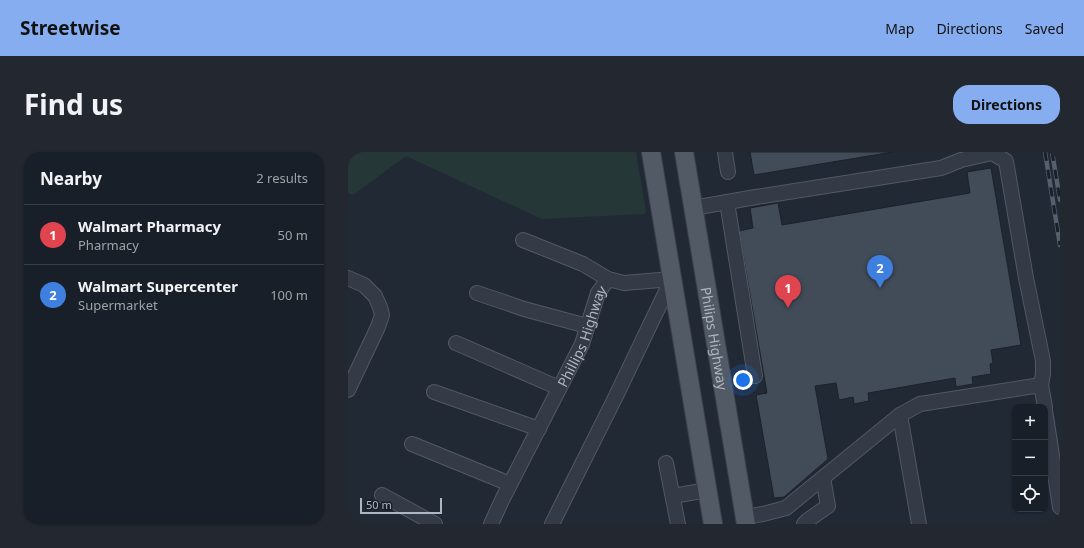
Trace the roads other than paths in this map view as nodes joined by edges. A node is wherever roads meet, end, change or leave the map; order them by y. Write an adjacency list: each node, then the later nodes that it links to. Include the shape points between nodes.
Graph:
1 (651, 152): 10 (main road)
2 (684, 152): 6 (main road, Philips Highway)
3 (725, 152): 4 (street)
4 (728, 172)
5 (727, 202): 6 (street); 14 (street); 15 (street, via 941,168 960,160 992,153 1006,161 1043,361)
6 (693, 208): 31 (main road, Philips Highway)
7 (523, 240): 9 (street, via 572,259)
8 (348, 278): 17 (street, via 364,285 375,296 382,315)
9 (608, 279): 10 (street, Phillips Highway, via 624,283); 12 (street, Phillips Highway, via 598,293)
10 (672, 279): 27 (main road); 34 (street)
11 (477, 293): 12 (street)
12 (587, 326): 16 (street, Phillips Highway, via 582,344)
13 (456, 343): 16 (street)
14 (755, 376)
15 (1041, 385): 19 (street); 20 (street, via 920,404)
16 (559, 388): 22 (street, Phillips Highway)
17 (348, 390)
18 (434, 392): 22 (street)
19 (1044, 404)
20 (900, 415): 25 (street); 38 (street)
21 (1048, 428): 30 (street)
22 (538, 429): 26 (street, Phillips Highway)
23 (412, 444): 26 (street)
24 (666, 463): 29 (street)
25 (823, 478): 31 (street, via 786,508); 37 (street, via 828,506)
26 (510, 484): 33 (street, Phillips Highway)
27 (707, 490): 29 (street); 36 (main road)
28 (382, 495): 32 (street)
29 (673, 496): 35 (street)
30 (1060, 508)
31 (746, 521)
32 (435, 524)
33 (491, 524)
34 (552, 524)
35 (678, 524)
36 (713, 524)
37 (804, 524)
38 (919, 524)

